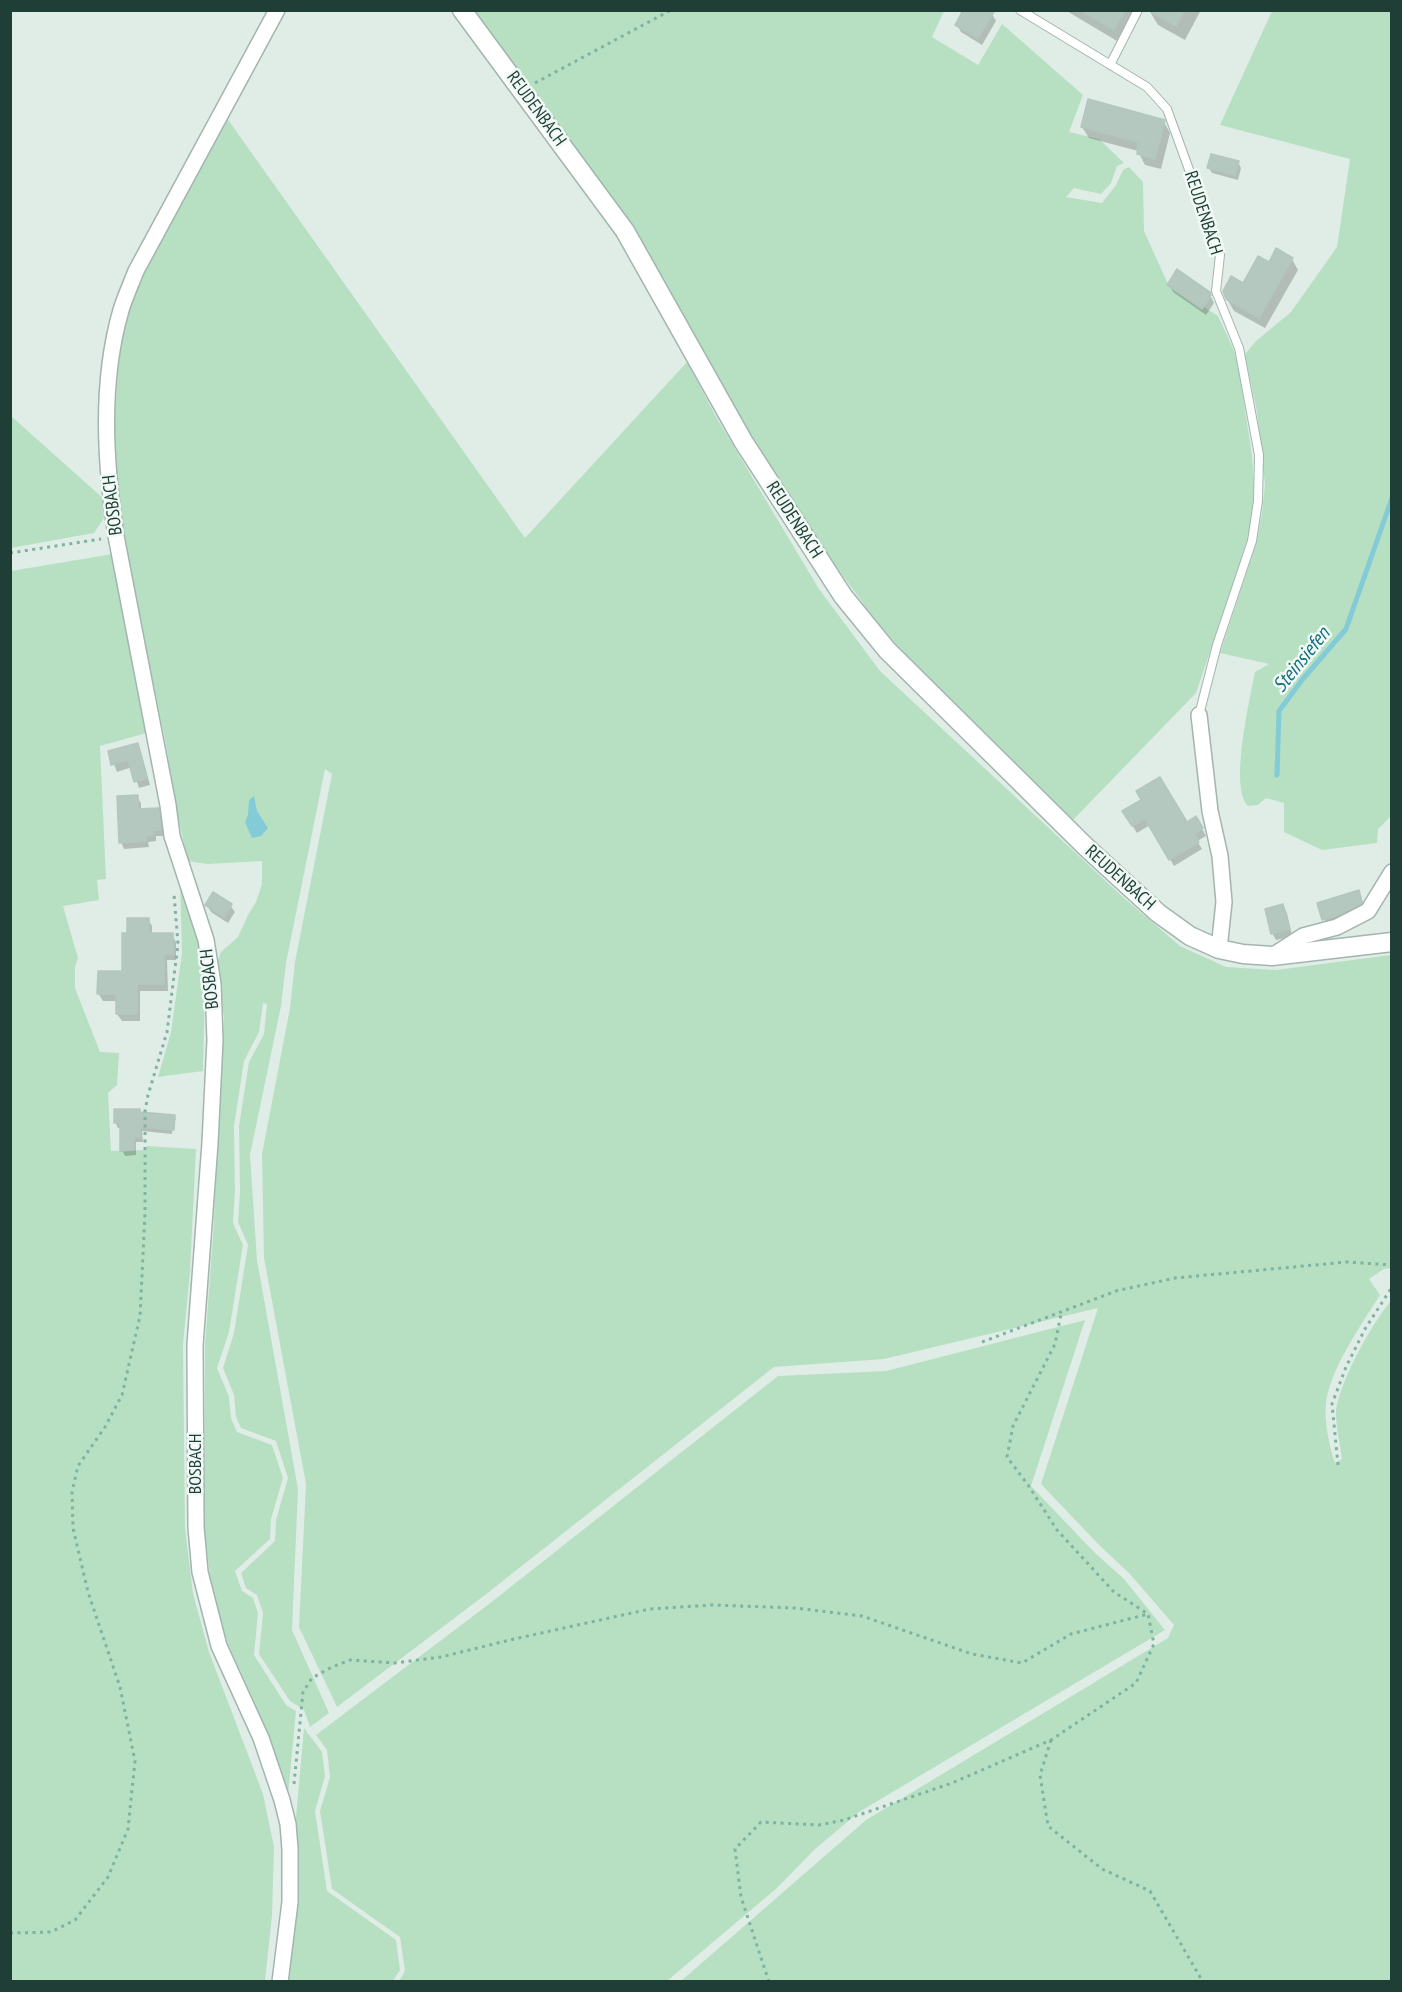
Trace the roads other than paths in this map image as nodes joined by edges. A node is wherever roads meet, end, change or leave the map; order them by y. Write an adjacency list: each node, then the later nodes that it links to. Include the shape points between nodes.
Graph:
1 (277, 10): 11 (street, BOSBACH, via 136,271 113,345 106,412 116,537 172,836 206,940 213,984 215,1040 210,1143 195,1345 196,1527 200,1572 219,1646 261,1738 288,1824 290,1902)
2 (462, 10): 9 (street, REUDENBACH, via 625,231 744,441 857,614 887,650 1086,847 1158,913 1190,936)
3 (1020, 10): 5 (lane, REUDENBACH)
4 (1138, 10): 5 (lane)
5 (1110, 64): 6 (lane, REUDENBACH, via 1147,87 1167,109 1178,136 1220,255 1216,291 1239,348 1259,455 1252,541 1217,645)
6 (1199, 715): 9 (street, REUDENBACH, via 1224,902)
7 (1392, 872): 10 (street, via 1368,911 1338,927 1303,936)
8 (1392, 942): 10 (street, REUDENBACH)
9 (1219, 949): 10 (street, REUDENBACH)
10 (1272, 956)
11 (280, 1982)

